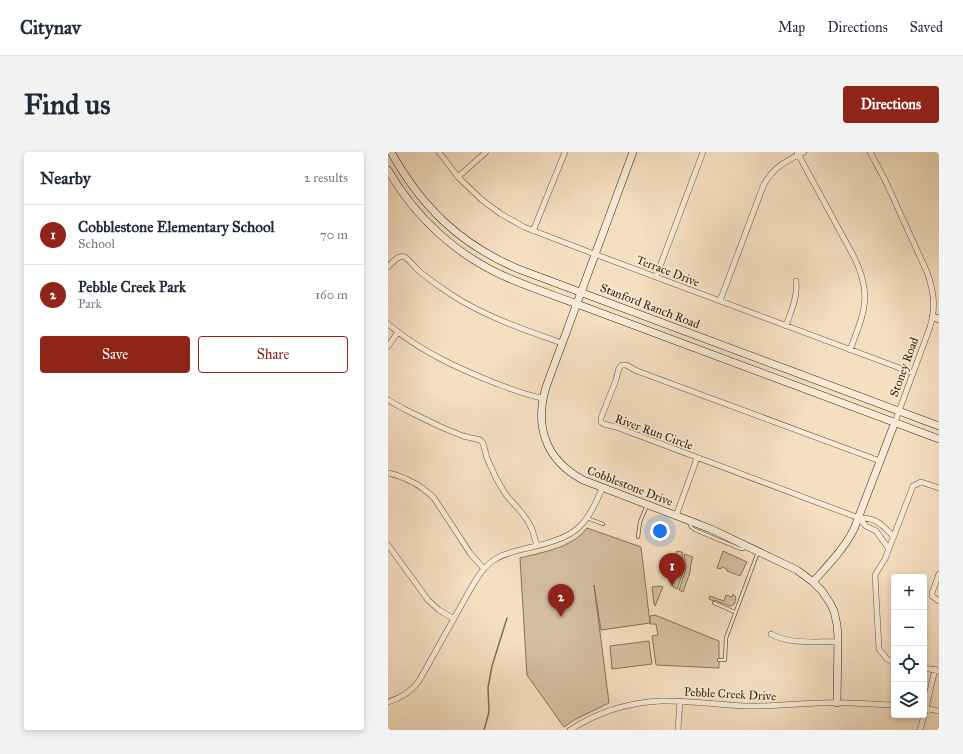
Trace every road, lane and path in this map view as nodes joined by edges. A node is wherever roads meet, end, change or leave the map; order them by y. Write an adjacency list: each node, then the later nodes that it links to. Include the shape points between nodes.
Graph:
1 (391, 152): 17 (main road, Stanford Ranch Road, via 424,202 478,248 510,266)
2 (439, 152): 11 (street, Terrace Drive)
3 (486, 152): 11 (street)
4 (565, 152): 12 (street)
5 (634, 152): 13 (main road, Cobblestone Drive)
6 (703, 152): 15 (street)
7 (804, 152): 9 (street)
8 (870, 152): 20 (street, Stoney Road, via 931,283)
9 (798, 154): 18 (street, via 774,171 764,184); 26 (street, via 854,257 863,280 863,314)
10 (388, 170): 19 (main road, Stanford Ranch Road, via 424,219 462,252 506,276)
11 (458, 177): 12 (street, Terrace Drive, via 490,206)
12 (533, 231): 13 (street, Terrace Drive)
13 (595, 255): 15 (street, Terrace Drive); 17 (main road, Cobblestone Drive)
14 (388, 268): 24 (street, via 397,257 405,257 437,285 471,306)
15 (656, 277): 18 (street, Terrace Drive)
16 (796, 281): 22 (street, via 795,300)
17 (581, 292): 19 (main road, Cobblestone Drive); 30 (main road, Stanford Ranch Road)
18 (720, 301): 22 (street, Terrace Drive)
19 (577, 304): 24 (main road, Cobblestone Drive); 31 (main road, Stanford Ranch Road)
20 (936, 318): 27 (street, Stoney Road, via 930,327)
21 (388, 324): 23 (street)
22 (786, 326): 26 (street, Terrace Drive)
23 (398, 332): 25 (street); 28 (street, via 437,357 464,370)
24 (562, 343): 28 (main road, Cobblestone Drive)
25 (388, 346)
26 (850, 350): 27 (street, Terrace Drive)
27 (913, 373): 30 (street, Stoney Road)
28 (542, 398): 37 (main road, Cobblestone Drive, via 544,435 555,456 576,476)
29 (388, 400): 47 (street, via 436,425 480,440 496,478 506,495 527,520)
30 (899, 411): 31 (street, Stoney Road); 32 (main road, Stanford Ranch Road)
31 (895, 422): 33 (main road, Stanford Ranch Road); 35 (main road, Stoney Road)
32 (939, 426)
33 (939, 439)
34 (697, 458): 35 (street, River Run Circle, via 601,422 622,365); 40 (street); 42 (street, River Run Circle)
35 (880, 461): 42 (main road, Stoney Road)
36 (388, 473): 50 (street, via 412,482 430,494 470,553)
37 (602, 488): 39 (main road, Cobblestone Drive); 41 (street)
38 (939, 488): 45 (street, via 921,482 913,486)
39 (647, 505): 40 (main road, Cobblestone Drive); 44 (lane)
40 (676, 516): 49 (main road, Cobblestone Drive)
41 (587, 518): 43 (lane); 47 (street, via 566,536)
42 (859, 518): 45 (street, via 877,521); 48 (street, via 866,526 876,531); 52 (main road, Stoney Road, via 845,545)
43 (603, 524)
44 (638, 536)
45 (894, 536): 48 (street)
46 (388, 545): 56 (street, via 428,600)
47 (537, 546): 50 (street, via 495,559)
48 (889, 549): 60 (street, via 875,575 879,649)
49 (758, 551): 52 (main road, Cobblestone Drive, via 797,570); 55 (lane)
50 (484, 569): 56 (street)
51 (939, 574): 53 (street, via 932,596)
52 (813, 582): 58 (main road, Cobblestone Drive, via 834,611)
53 (939, 601)
54 (714, 603): 55 (lane)
55 (735, 612): 59 (lane, via 726,638 725,660)
56 (454, 619): 64 (street, via 417,684 406,694)
57 (771, 634): 58 (street, via 777,638 794,641)
58 (838, 642): 66 (main road, Cobblestone Drive)
59 (719, 660)
60 (891, 662)
61 (927, 668): 62 (street)
62 (937, 670): 65 (street)
63 (680, 701): 66 (street, Pebble Creek Drive, via 752,706); 71 (street, Pebble Creek Drive, via 638,703 617,708); 72 (street)
64 (388, 702)
65 (927, 702)
66 (837, 704): 67 (street, Pebble Creek Drive)
67 (891, 705)
68 (927, 708): 69 (street)
69 (939, 711)
70 (923, 718): 73 (street)
71 (570, 730)
72 (678, 730)
73 (920, 730)

